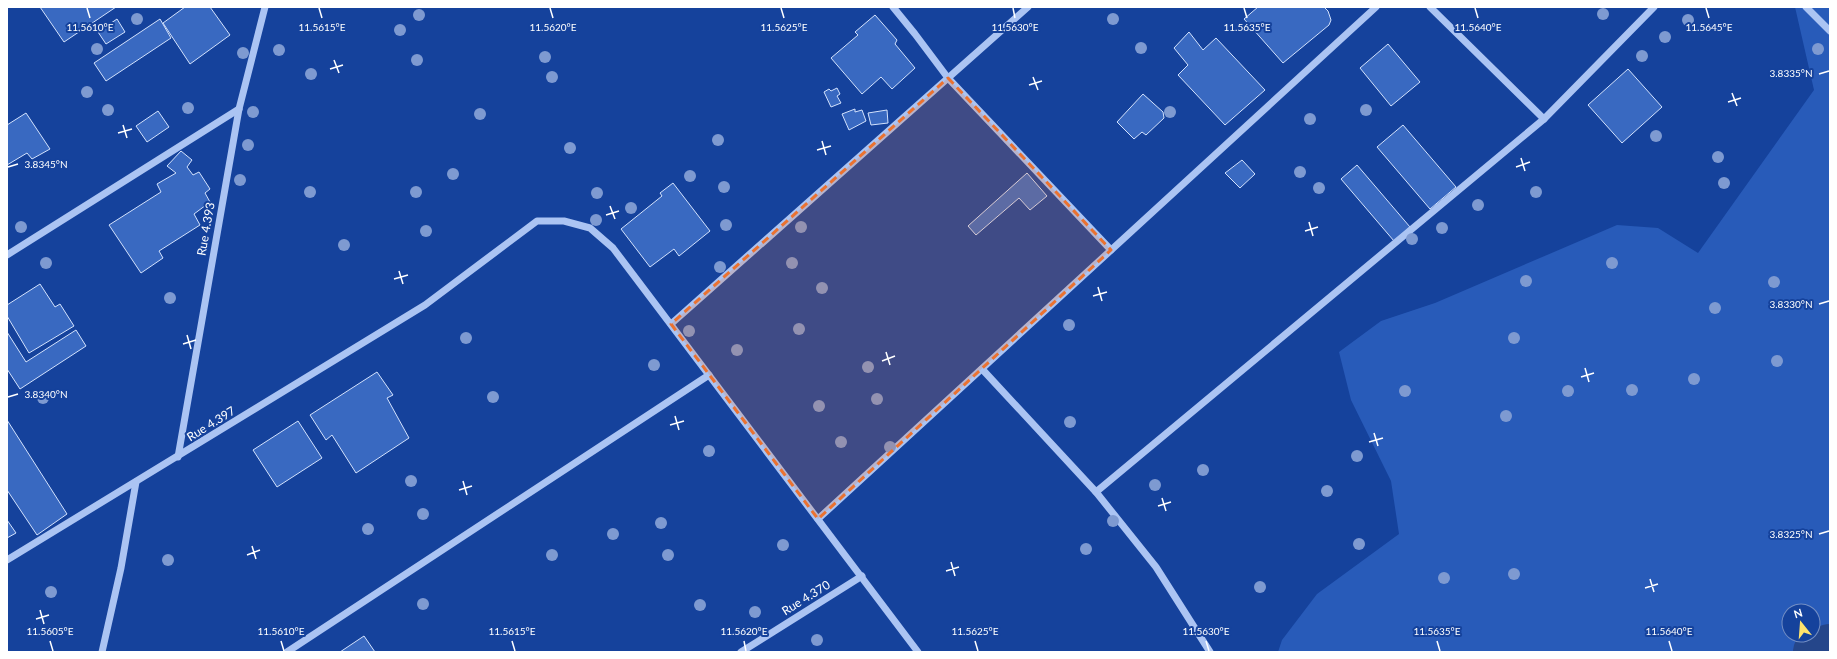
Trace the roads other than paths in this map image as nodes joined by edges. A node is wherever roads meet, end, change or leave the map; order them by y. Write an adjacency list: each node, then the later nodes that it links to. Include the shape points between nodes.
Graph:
1 (265, 7): 10 (street, Rue 4.393)
2 (893, 7): 9 (street)
3 (1028, 7): 9 (street)
4 (1376, 7): 12 (street)
5 (1430, 7): 11 (street)
6 (1654, 7): 11 (street)
7 (1806, 7): 8 (street)
8 (1830, 31)
9 (948, 78): 12 (street); 14 (street)
10 (239, 110): 13 (street); 17 (street, Rue 4.393)
11 (1544, 119): 19 (street)
12 (1111, 250): 15 (street)
13 (7, 255)
14 (671, 324): 16 (street, Rue 4.397); 17 (street, Rue 4.397, via 613,248 590,228 564,221 537,221 424,305)
15 (982, 368): 19 (street); 20 (street)
16 (709, 375): 20 (street, Rue 4.397); 24 (street)
17 (178, 457): 18 (street, Rue 4.397)
18 (136, 482): 21 (street, Rue 4.397); 23 (street)
19 (1096, 492): 27 (street, via 1156,567)
20 (818, 519): 22 (street, Rue 4.397)
21 (7, 560)
22 (862, 576): 25 (street, Rue 4.370); 26 (street, Rue 4.397)
23 (102, 652)
24 (287, 652)
25 (741, 652)
26 (918, 652)
27 (1210, 652)

